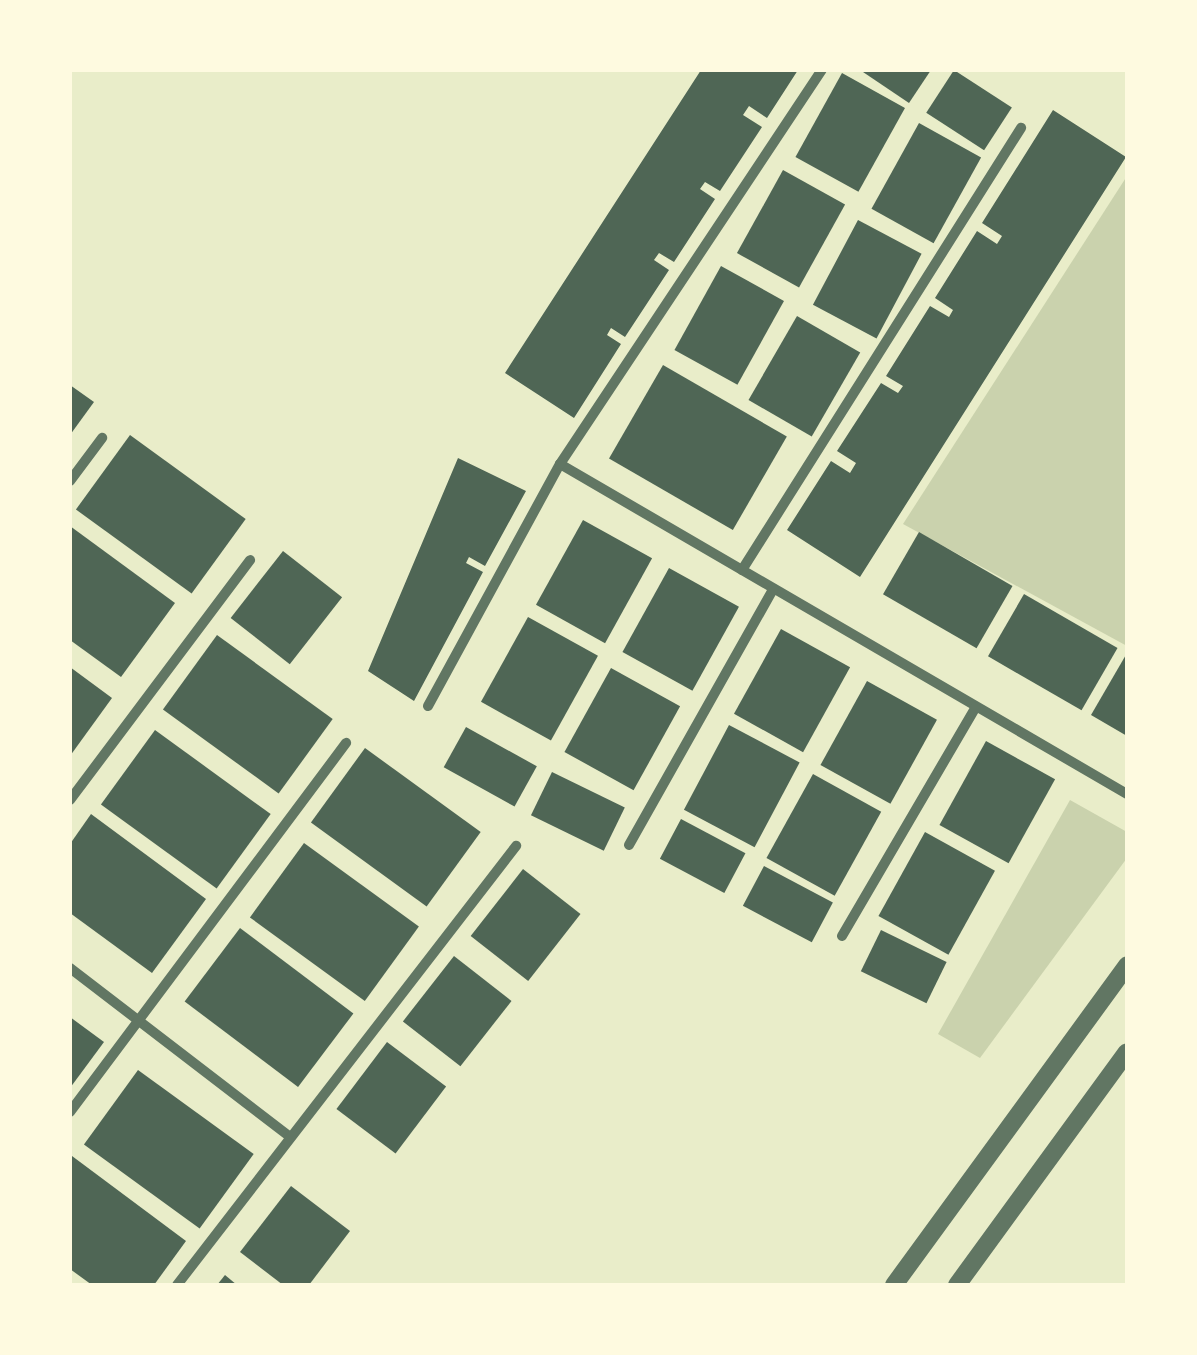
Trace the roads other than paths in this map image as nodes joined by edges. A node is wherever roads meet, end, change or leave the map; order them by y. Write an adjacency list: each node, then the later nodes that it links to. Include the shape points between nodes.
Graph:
1 (822, 70): 4 (street)
2 (1021, 128): 7 (street)
3 (102, 438): 5 (street)
4 (560, 464): 7 (street); 9 (street)
5 (70, 481)
6 (250, 560): 13 (street)
7 (742, 570): 8 (street)
8 (774, 589): 10 (street); 14 (street)
9 (428, 706)
10 (976, 706): 12 (street); 16 (street)
11 (346, 743): 19 (street)
12 (1127, 794)
13 (70, 800)
14 (629, 845)
15 (516, 846): 22 (street)
16 (842, 936)
17 (1127, 965): 24 (street)
18 (70, 968): 19 (street)
19 (139, 1020): 21 (street); 22 (street)
20 (1127, 1052): 25 (street)
21 (70, 1112)
22 (290, 1137): 23 (street)
23 (177, 1285)
24 (894, 1285)
25 (958, 1285)

